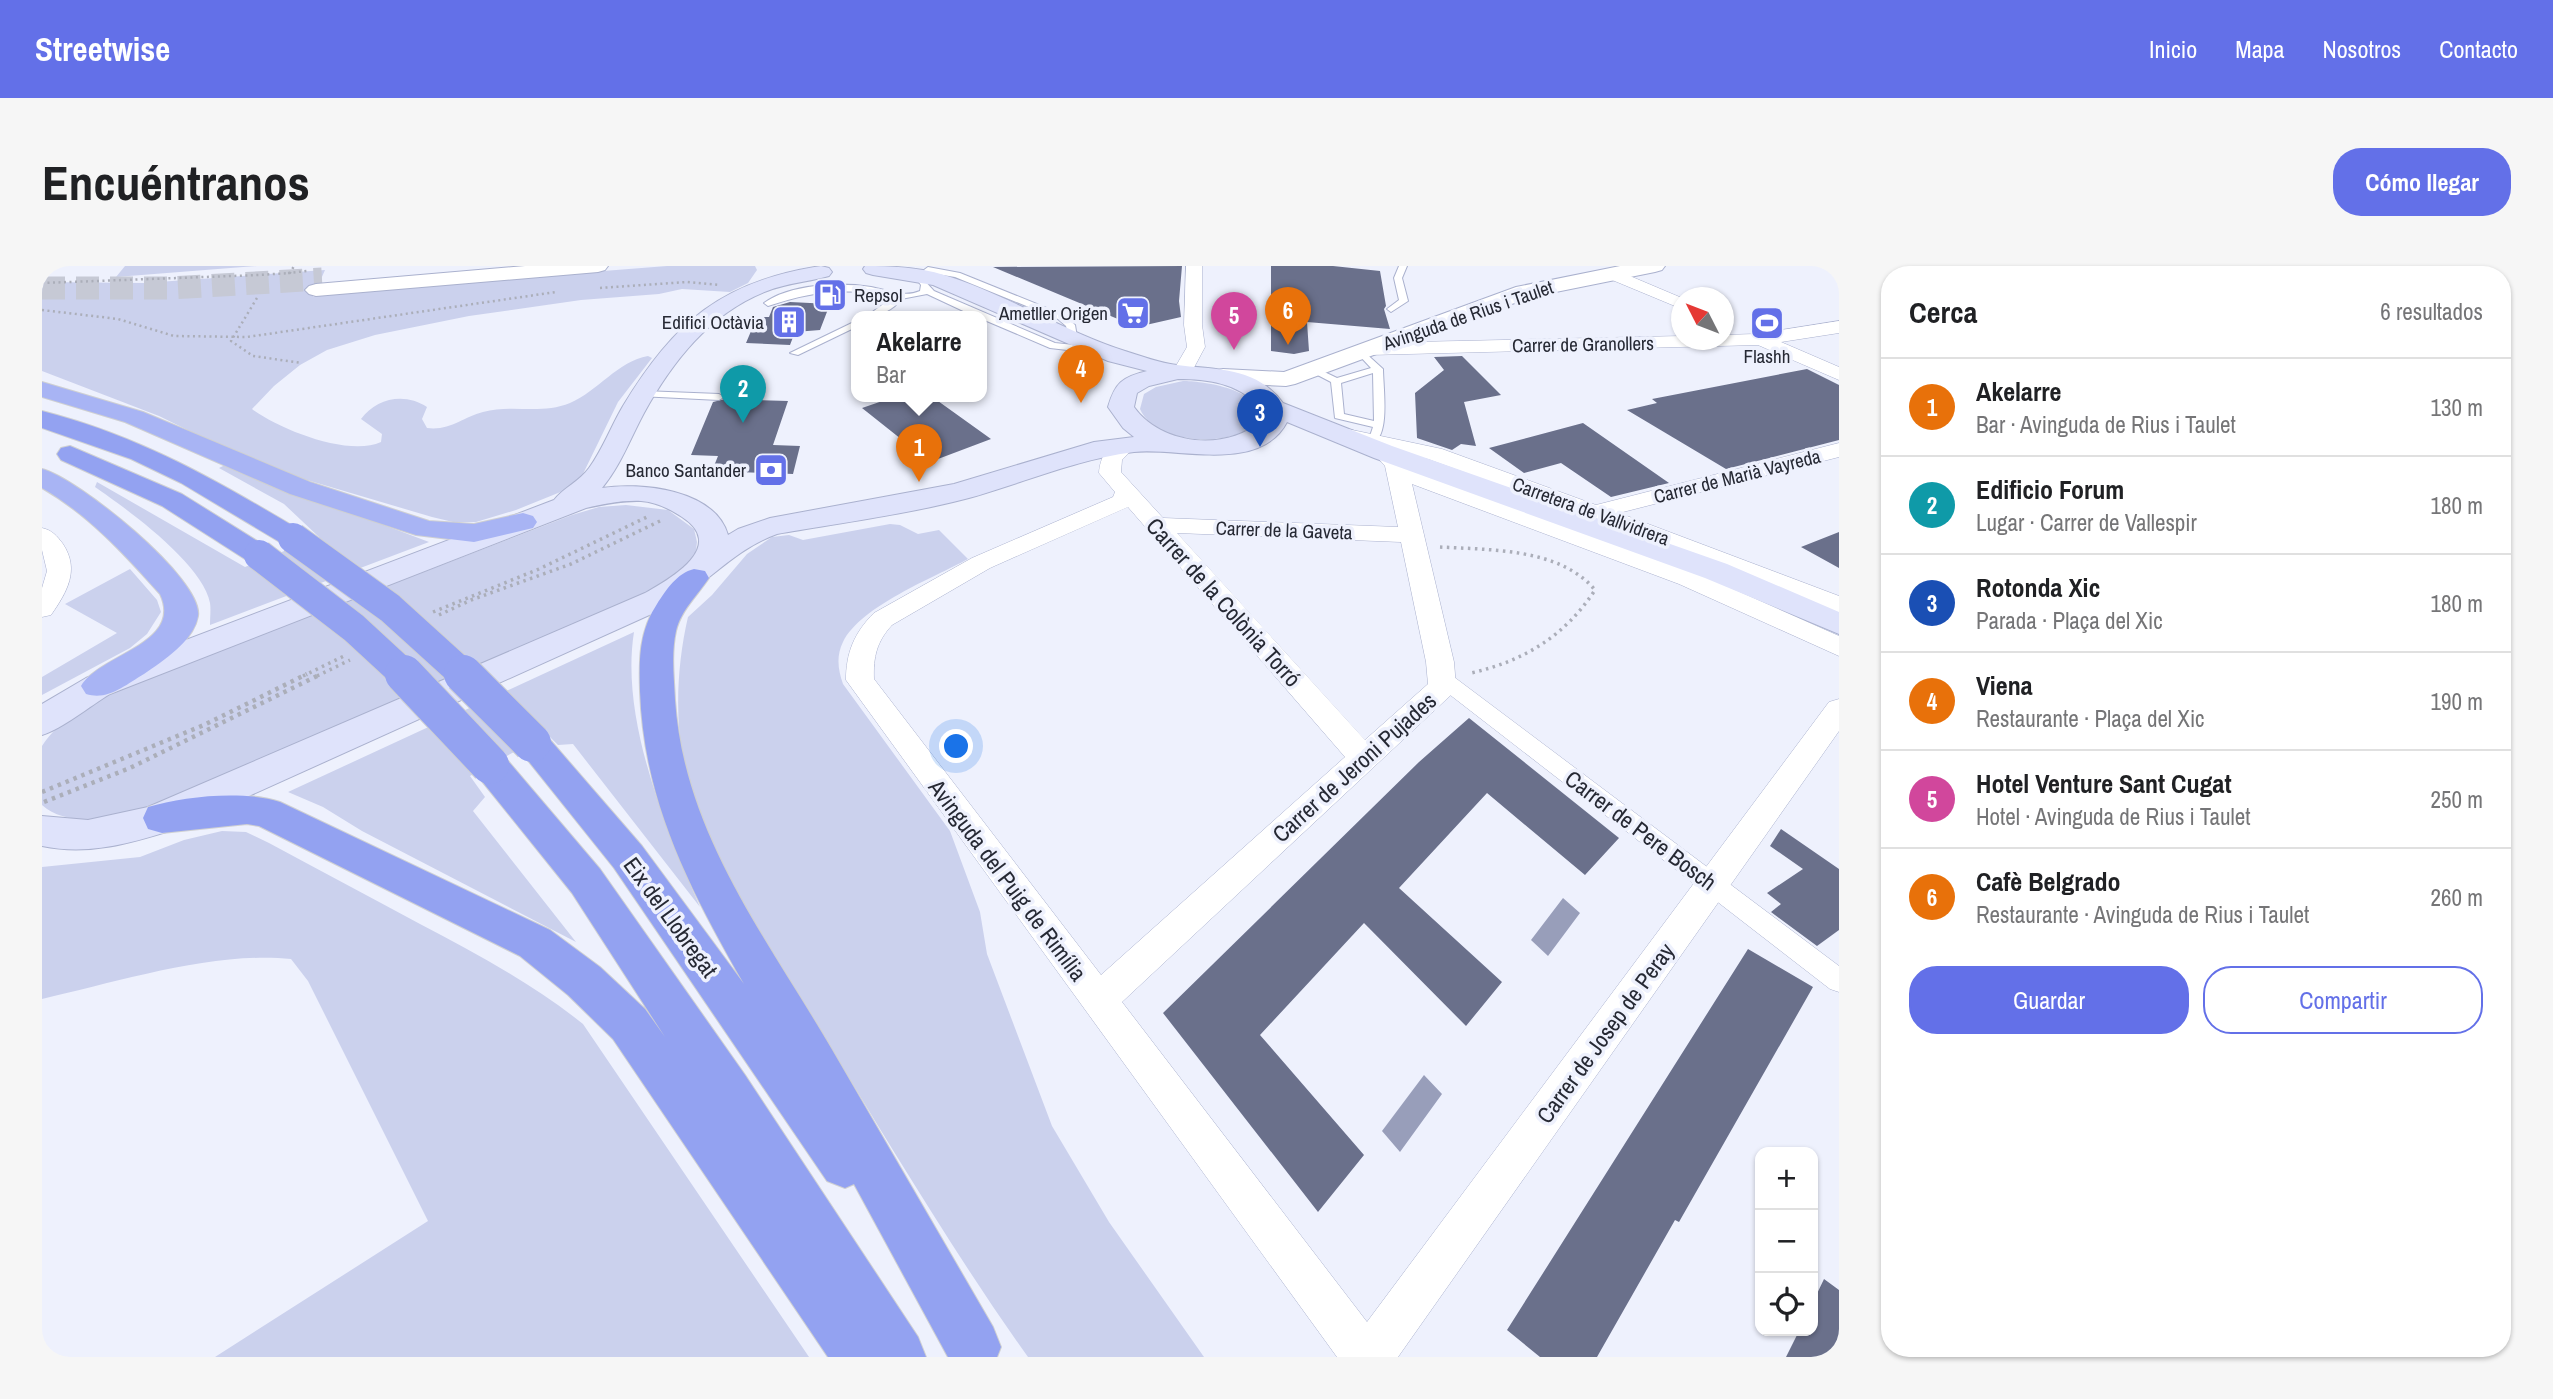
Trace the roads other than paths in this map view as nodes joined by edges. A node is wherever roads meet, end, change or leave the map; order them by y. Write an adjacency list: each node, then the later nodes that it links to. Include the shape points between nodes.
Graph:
1 (481, 266): 2 (street, via 319,284)
2 (598, 266)
3 (790, 266): 9 (main road)
4 (1194, 266): 26 (street, via 1196,347)
5 (1403, 266): 14 (lane, via 1398,278 1404,301)
6 (1655, 266): 8 (street, Avinguda de Rius i Taulet)
7 (879, 267): 9 (main road); 10 (main road)
8 (1606, 270): 13 (street); 24 (street, Avinguda de Rius i Taulet, via 1524,292)
9 (822, 272): 11 (main road)
10 (926, 275): 12 (lane, via 924,292); 16 (lane, via 932,293); 23 (main road)
11 (770, 284): 12 (lane, via 797,292 864,289); 33 (main road, via 729,301 700,322)
12 (898, 296): 15 (lane)
13 (1671, 299)
14 (1391, 309)
15 (880, 311)
16 (971, 311)
17 (987, 318): 23 (lane, via 1053,346)
18 (851, 326): 22 (lane)
19 (1734, 327): 21 (street)
20 (1839, 327): 21 (street, Carrer de Granollers)
21 (1762, 339): 24 (street, Carrer de Granollers); 27 (street)
22 (795, 353)
23 (1110, 353): 26 (main road); 31 (main road, via 1133,375)
24 (1369, 357): 25 (street, Avinguda de Rius i Taulet); 30 (lane); 43 (lane)
25 (1313, 370): 29 (street, Avinguda de Rius i Taulet); 30 (lane)
26 (1180, 372): 28 (main road, Carretera de Vallvidrera); 31 (main road, via 1149,377)
27 (1839, 374)
28 (1223, 376): 29 (street, Avinguda de Rius i Taulet); 36 (main road, Carretera de Vallvidrera, via 1248,385)
29 (1286, 379): 36 (street)
30 (1336, 381): 39 (lane)
31 (1130, 386): 37 (main road, via 1122,395)
32 (42, 389): 55 (highway, via 134,417 300,488 426,529 474,533)
33 (643, 394): 35 (lane); 46 (main road)
34 (42, 396): 47 (highway, via 92,416)
35 (719, 397)
36 (1271, 404): 39 (main road, Carretera de Vallvidrera); 40 (main road, via 1274,422)
37 (1123, 413): 42 (main road, via 1144,432); 44 (main road)
38 (42, 419): 47 (highway)
39 (1334, 426): 43 (main road, Carretera de Vallvidrera)
40 (1261, 436): 42 (main road, Carretera de Vallvidrera, via 1231,446); 43 (main road, Carretera de Vallvidrera, via 1320,436)
41 (42, 443): 76 (highway, Eix del Llobregat, bridge, via 172,500 260,555 354,628 420,690 490,765 586,881 728,1091)
42 (1177, 444): 44 (main road)
43 (1383, 445): 52 (street, Carretera de Vallvidrera, via 1434,454); 58 (street, Carrer de Jeroni Pujades); 62 (main road, Carretera de Vallvidrera); 63 (street, Carretera de Vallvidrera, via 1427,483 1717,591)
44 (1114, 446): 49 (street, Carrer de la Colònia Torró, via 1110,473); 53 (main road, via 958,492)
45 (1839, 450): 52 (street, Carrer de Marià Vayreda)
46 (614, 451): 50 (main road, via 626,474); 51 (main road, via 597,480)
47 (140, 453): 74 (highway, Eix del Llobregat, bridge, via 220,493 293,538 390,608 532,743 628,857)
48 (42, 477): 65 (highway, via 97,510 174,590 181,604 176,630)
49 (1127, 491): 56 (street, Carrer de la Colònia Torró); 73 (street, Avinguda del Puig de Rimília, via 1122,501 981,563 883,619 862,646 859,664 860,680 872,699)
50 (657, 496): 51 (main road, via 601,496); 54 (main road)
51 (556, 509): 55 (main road)
52 (1594, 512): 60 (street, Carretera de Vallvidrera)
53 (821, 516): 54 (main road, via 742,524); 59 (main road, via 748,535)
54 (704, 517): 59 (main road, via 714,541)
55 (523, 522): 65 (main road)
56 (1155, 525): 58 (street, Carrer de la Gaveta); 68 (street, Carrer de la Colònia Torró)
57 (42, 535): 61 (street, via 60,564 59,581)
58 (1414, 541): 64 (street, Carrer de Jeroni Pujades)
59 (701, 569): 69 (main road, via 656,600); 74 (highway, via 663,622 658,650 661,735 680,812 714,892)
60 (1839, 605)
61 (42, 609)
62 (1839, 624)
63 (1839, 647)
64 (1443, 679): 68 (street, Carrer de Jeroni Pujades, via 1434,696); 71 (street, Carrer de Pere Bosch)
65 (98, 686): 67 (main road)
66 (1839, 709): 71 (street, Carrer de Josep de Peray)
67 (42, 722)
68 (1363, 758): 73 (street, Carrer de Jeroni Pujades)
69 (162, 818): 70 (main road, via 108,833); 75 (highway, via 247,809 266,812 535,943 629,1024)
70 (51, 835)
71 (1712, 884): 72 (street, Carrer de Pere Bosch); 78 (street, Carrer de Josep de Peray)
72 (1839, 981)
73 (1098, 1000): 77 (street, Avinguda del Puig de Rimília)
74 (976, 1352)
75 (864, 1357)
76 (898, 1357)
77 (1365, 1357)
78 (1370, 1357)

